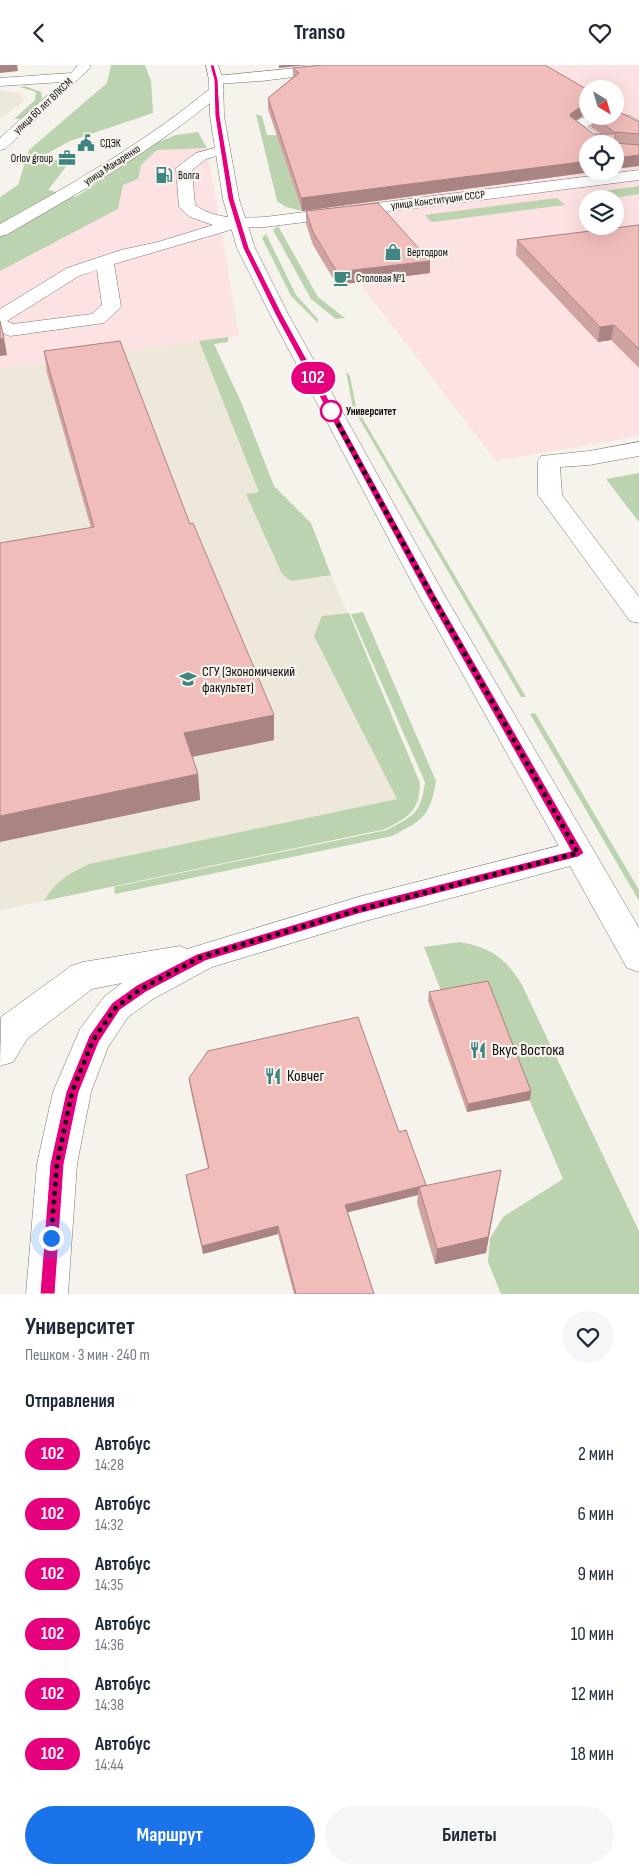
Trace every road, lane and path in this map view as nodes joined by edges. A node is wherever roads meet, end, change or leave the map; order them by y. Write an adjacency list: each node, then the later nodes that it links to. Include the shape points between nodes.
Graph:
1 (84, 65): 4 (street, улица 60 лет ВЛКСМ)
2 (212, 65): 6 (street)
3 (360, 65): 6 (street)
4 (73, 77): 5 (street); 9 (street, улица 60 лет ВЛКСМ)
5 (0, 82)
6 (216, 85): 10 (street); 13 (street, улица Макаренко, via 180,121 105,170)
7 (639, 128): 8 (street, via 625,119 616,118 583,122 577,126)
8 (590, 135)
9 (0, 146)
10 (222, 150): 12 (street); 12 (street, via 201,157 184,168 187,207 206,219)
11 (639, 175): 12 (street, улица Конституции СССР)
12 (238, 223): 14 (street); 19 (street, via 246,248 279,314 432,596)
13 (0, 231)
14 (105, 261): 15 (street, via 73,272); 16 (street, via 112,307 96,319 10,330)
15 (0, 317)
16 (0, 325)
17 (639, 449): 18 (street, via 549,461 550,495)
18 (639, 615)
19 (578, 853): 20 (street, via 358,910); 21 (street)
20 (201, 957): 22 (street, via 83,976 14,1027); 23 (street, via 141,989 116,1007 93,1040 72,1092 57,1164)
21 (639, 958)
22 (0, 1051)
23 (48, 1294)

